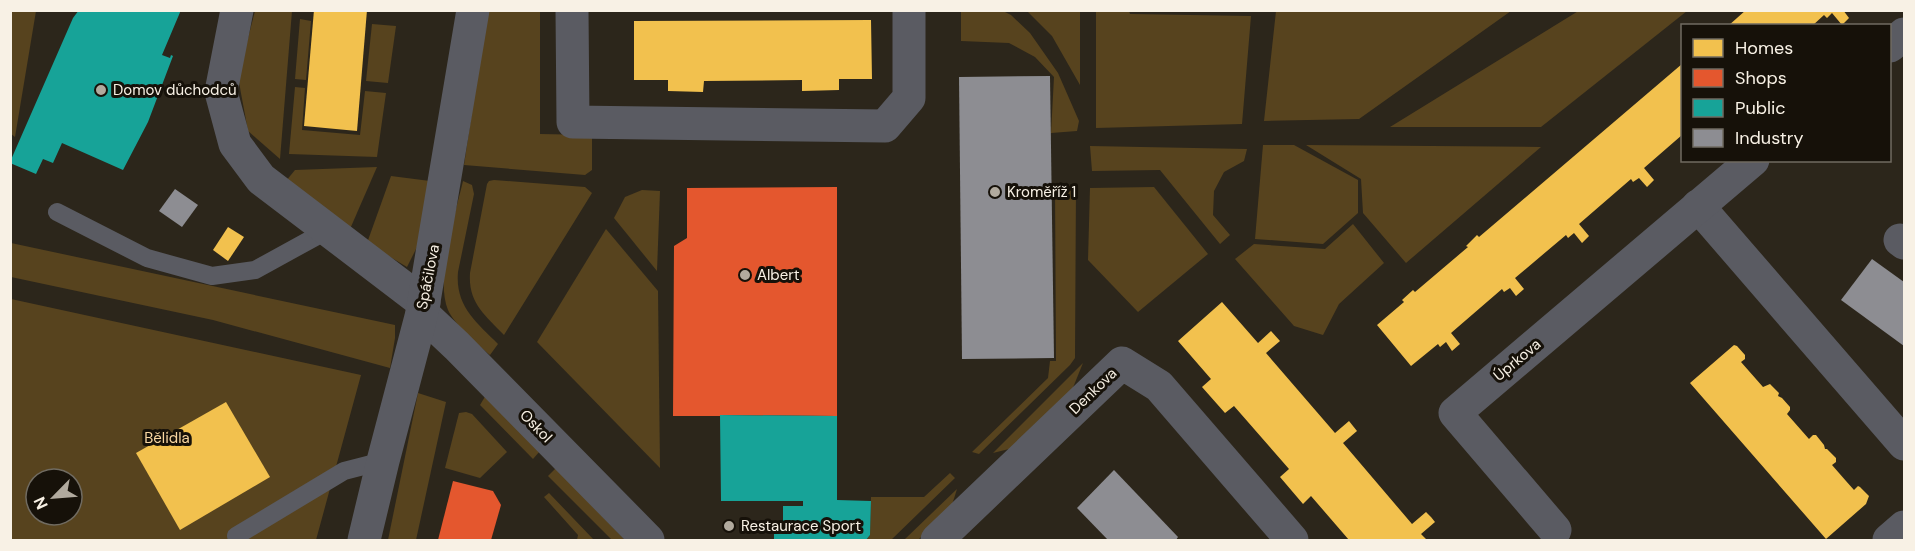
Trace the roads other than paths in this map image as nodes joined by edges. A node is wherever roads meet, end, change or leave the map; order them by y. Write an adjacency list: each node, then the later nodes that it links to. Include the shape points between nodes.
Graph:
1 (237, 10): 10 (street, Oskol, via 221,92 235,144 261,179)
2 (473, 10): 11 (street, Spáčilova)
3 (572, 10): 4 (street, via 573,122 885,126 909,98)
4 (909, 10)
5 (1905, 34): 6 (street)
6 (1891, 45)
7 (1751, 162): 8 (street, Úprkova)
8 (1698, 206): 12 (street); 15 (street, Úprkova, via 1455,413)
9 (57, 212): 10 (lane, via 147,258 212,276 255,270)
10 (328, 230): 11 (street, Oskol)
11 (423, 308): 13 (street, Spáčilova); 18 (street, Oskol)
12 (1905, 444)
13 (382, 461): 16 (lane, via 344,471); 17 (street, Spáčilova)
14 (1905, 527): 21 (street)
15 (1555, 531)
16 (236, 536)
17 (364, 540)
18 (648, 540)
19 (937, 540): 20 (street, Denkova, via 1122,363 1159,386)
20 (1292, 540)
21 (1890, 540)

